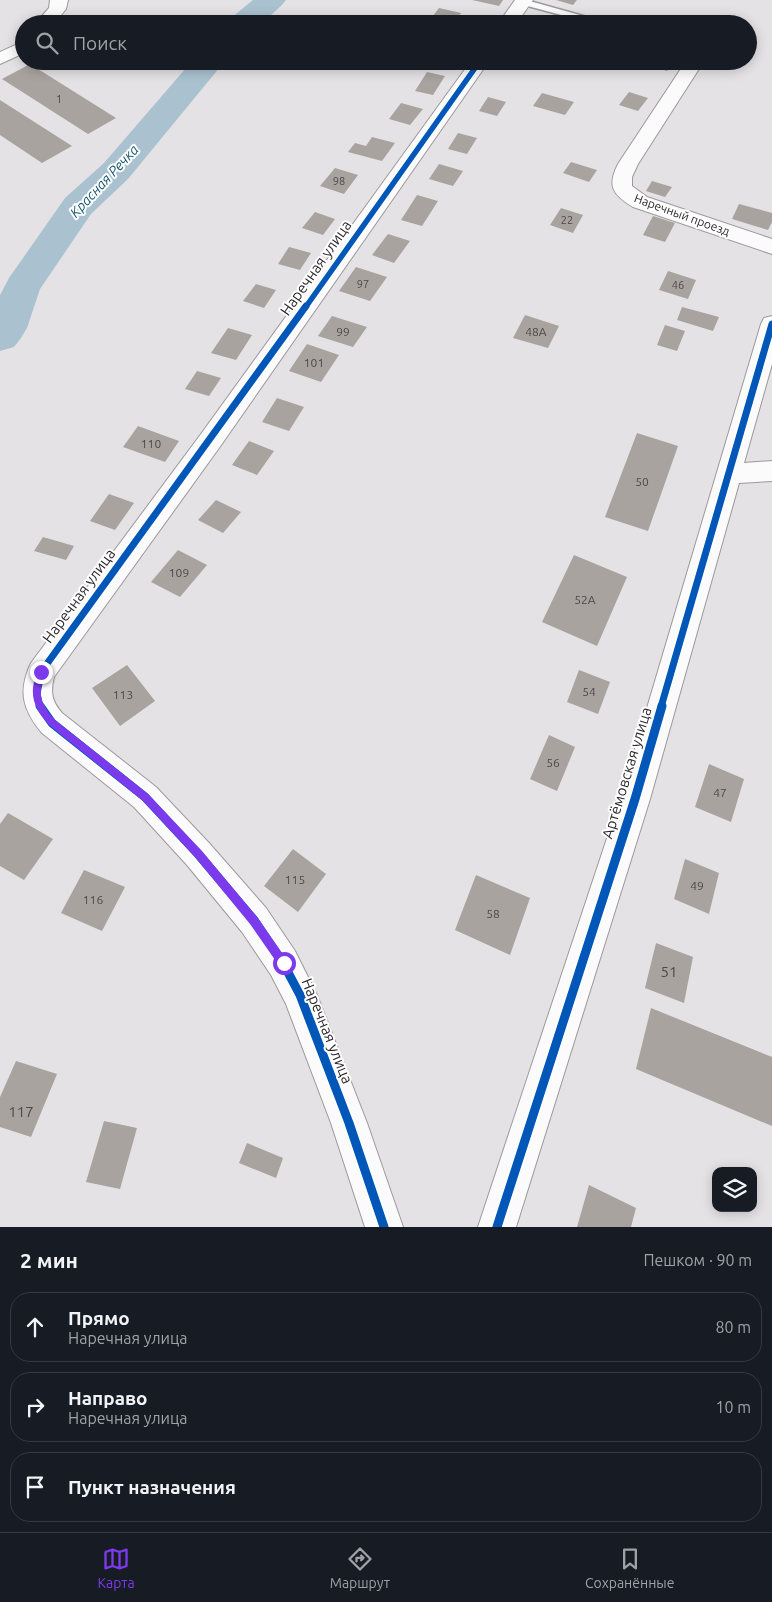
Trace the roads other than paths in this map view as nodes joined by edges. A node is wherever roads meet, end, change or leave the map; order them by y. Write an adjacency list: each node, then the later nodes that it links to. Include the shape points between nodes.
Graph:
1 (59, 0): 3 (street)
2 (523, 1): 4 (street); 5 (lane)
3 (52, 15)
4 (513, 15)
5 (574, 15)
6 (15, 51): 7 (street)
7 (0, 59)
8 (474, 70): 14 (street, Наречная улица, via 41,672 36,687 36,699 42,712 145,797 254,920 284,963 300,995 349,1123)
9 (689, 70): 10 (street, Наречный проезд, via 628,164 621,186 627,195 640,202)
10 (772, 247)
11 (772, 324): 13 (street, Артёмовская улица)
12 (772, 471): 13 (street)
13 (728, 474): 15 (street, Артёмовская улица, via 635,799)
14 (384, 1227)
15 (496, 1227)

